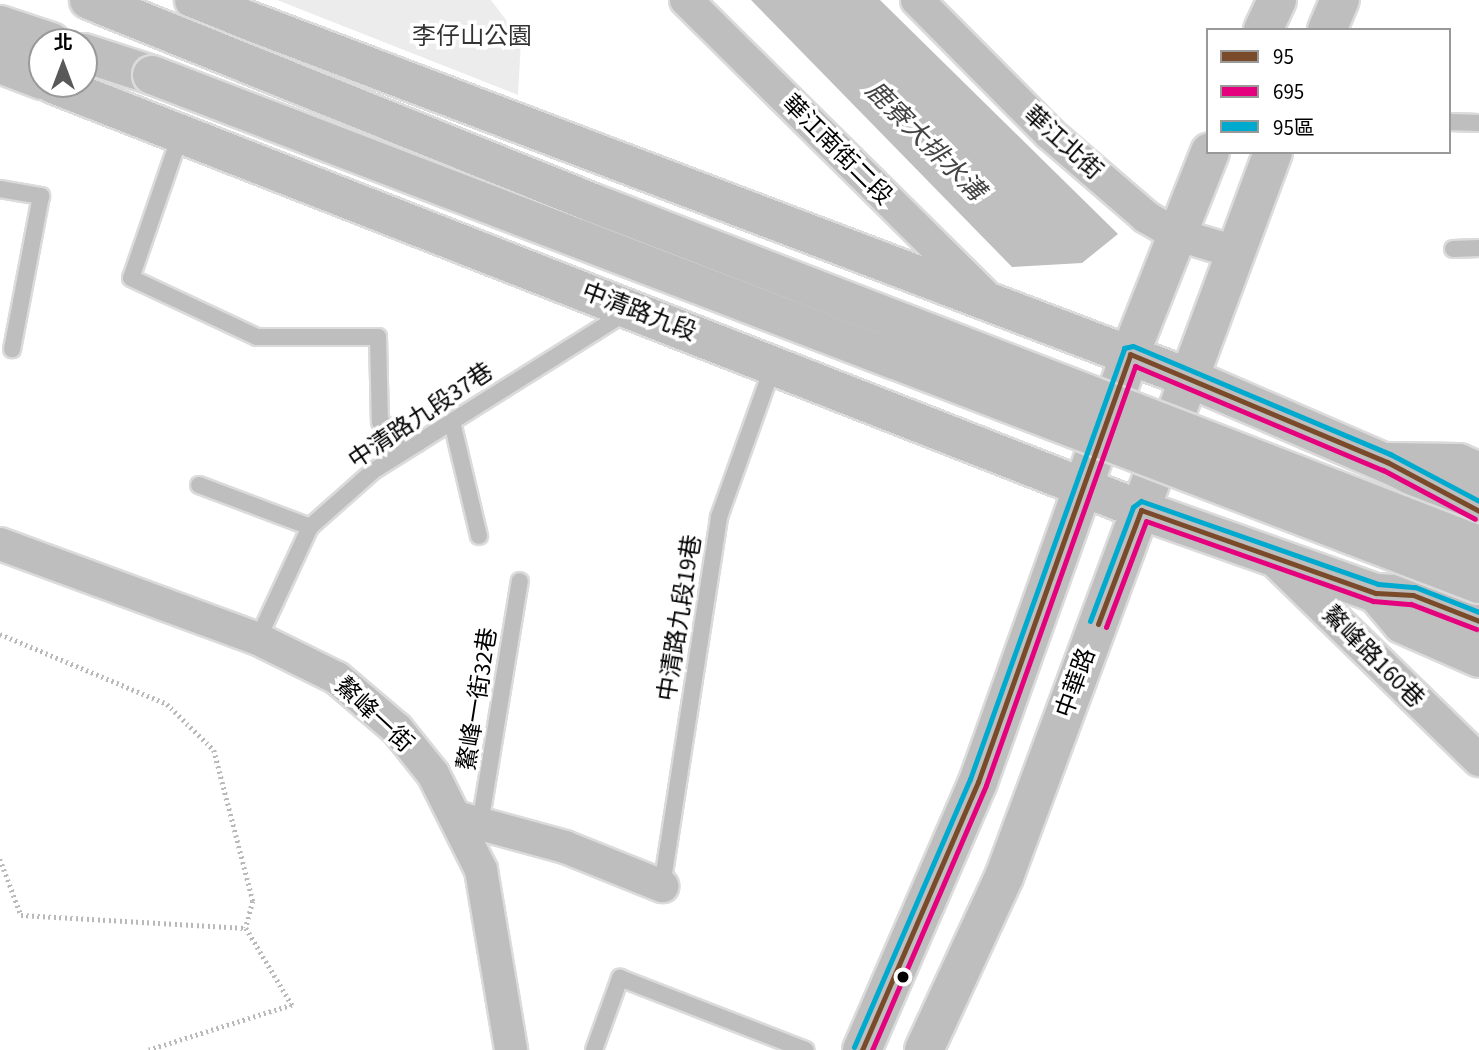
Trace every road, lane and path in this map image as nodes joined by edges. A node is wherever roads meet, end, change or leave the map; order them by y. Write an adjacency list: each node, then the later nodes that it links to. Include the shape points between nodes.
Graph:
1 (89, 0): 45 (main road, bridge, via 618,213)
2 (194, 0): 28 (main road)
3 (686, 0): 28 (street, 華江南街二段)
4 (1277, 0): 8 (main road)
5 (1340, 0): 9 (main road)
6 (926, 3): 24 (street, 華江北街, via 1051,134)
7 (0, 27): 10 (main road); 11 (main road)
8 (1265, 28)
9 (1328, 28)
10 (28, 35)
11 (28, 46)
12 (98, 58): 48 (main road, bridge)
13 (0, 64): 14 (main road)
14 (28, 75)
15 (98, 91): 17 (main road, 中清路九段)
16 (91, 98): 17 (main road, 中清路九段)
17 (137, 115): 20 (main road, 中清路九段)
18 (1451, 122): 19 (lane)
19 (1479, 123)
20 (181, 133): 29 (main road, 中清路九段); 35 (lane, via 131,278 257,337 378,337 380,422)
21 (1209, 154): 24 (main road)
22 (1272, 154): 27 (main road, 中華路)
23 (0, 189): 30 (lane, via 41,196)
24 (1175, 234): 27 (street, 華江北街); 31 (main road)
25 (1479, 248): 26 (lane)
26 (1453, 249)
27 (1232, 251): 33 (main road, 中華路)
28 (988, 300): 31 (main road)
29 (633, 310): 32 (main road, 中清路九段); 34 (lane, 中清路九段37巷, via 601,323)
30 (12, 349)
31 (1130, 354): 33 (main road); 39 (main road)
32 (773, 364): 39 (main road, 中清路九段); 59 (lane, 中清路九段19巷, via 719,517)
33 (1189, 378): 36 (main road); 40 (main road, 中華路)
34 (452, 422): 35 (lane, 中清路九段37巷); 43 (lane)
35 (417, 443): 42 (lane, 中清路九段37巷, via 373,471)
36 (1401, 470): 37 (main road); 41 (main road)
37 (1476, 474)
38 (199, 485): 42 (lane)
39 (1086, 485): 40 (main road, 中清路九段); 65 (main road, via 978,782)
40 (1141, 510): 46 (main road, 中清路九段); 66 (main road, 中華路, via 1004,877)
41 (1479, 511)
42 (310, 527): 53 (lane, 中清路九段37巷)
43 (478, 536)
44 (0, 544): 53 (street, 鰲峰一街)
45 (1479, 545)
46 (1267, 553): 49 (main road, 中清路九段); 55 (street, 鰲峰路160巷)
47 (520, 581): 56 (lane, 鰲峰一街32巷)
48 (1479, 584)
49 (1376, 593): 50 (main road, via 1413,595); 52 (lane); 54 (main road, via 1402,624)
50 (1479, 621)
51 (0, 634): 60 (path, via 167,704 214,750 253,901)
52 (1479, 636)
53 (258, 639): 56 (street, 鰲峰一街, via 338,678 397,729)
54 (1479, 658)
55 (1479, 760)
56 (469, 821): 59 (street, via 565,847); 62 (street, 鰲峰一街)
57 (0, 859): 58 (path)
58 (1, 866): 60 (path, via 21,915)
59 (662, 886)
60 (246, 928): 61 (path, via 292,1005)
61 (149, 1050)
62 (511, 1050)
63 (594, 1050): 64 (lane, via 620,978)
64 (806, 1050)
65 (862, 1050)
66 (924, 1050)

